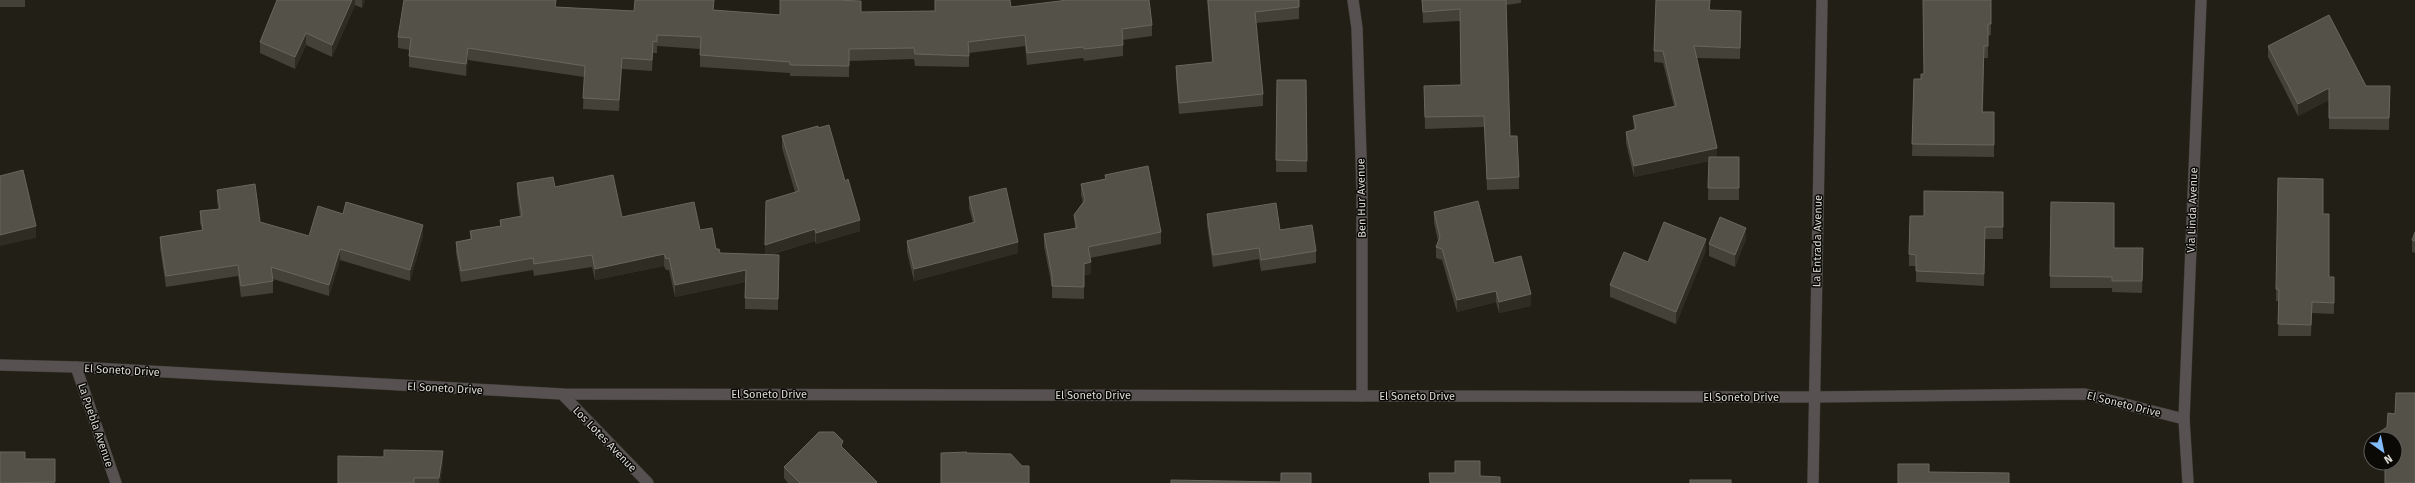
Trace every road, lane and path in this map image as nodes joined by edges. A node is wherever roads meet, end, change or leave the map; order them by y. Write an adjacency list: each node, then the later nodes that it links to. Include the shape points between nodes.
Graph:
1 (1353, 0): 7 (street, Ben Hur Avenue, via 1358,28)
2 (1822, 0): 8 (street, La Entrada Avenue)
3 (2201, 0): 9 (street, Via Linda Avenue)
4 (0, 365): 5 (street, El Soneto Drive)
5 (76, 367): 6 (street, El Soneto Drive); 10 (street, La Puebla Avenue)
6 (562, 394): 7 (street, El Soneto Drive); 11 (street, Los Lotes Avenue)
7 (1362, 396): 8 (street, El Soneto Drive)
8 (1814, 397): 9 (street, El Soneto Drive, via 2084,394); 12 (street, La Entrada Avenue)
9 (2184, 420): 13 (street, Via Linda Avenue)
10 (116, 483)
11 (648, 483)
12 (1813, 483)
13 (2188, 483)

